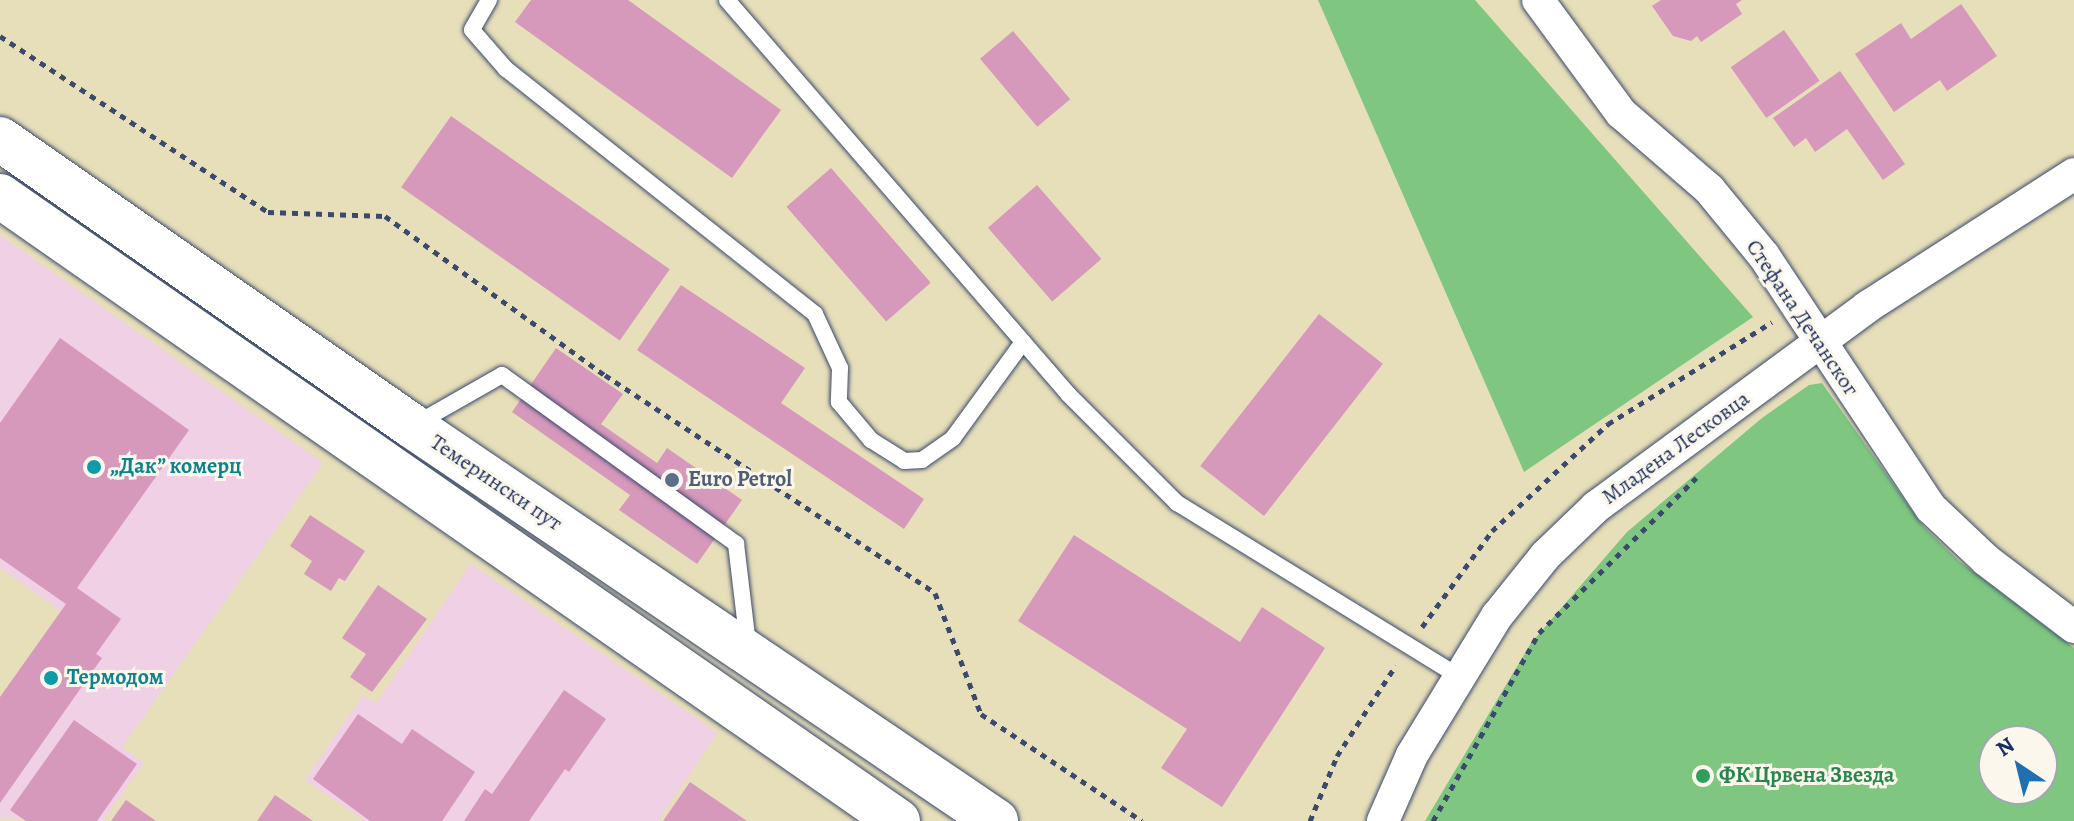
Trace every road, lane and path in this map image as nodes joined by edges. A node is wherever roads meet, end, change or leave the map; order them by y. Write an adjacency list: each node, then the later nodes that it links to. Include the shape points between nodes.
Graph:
1 (489, 0): 8 (lane, via 472,30 506,69 815,314 840,368 839,402 871,440 904,461 922,460 953,438)
2 (727, 0): 8 (lane)
3 (1538, 0): 9 (street, Стефана Дечанског, via 1621,113 1709,189 1764,256)
4 (0, 36): 17 (path, via 268,212 385,216 605,375 935,593 981,714)
5 (0, 139): 10 (main road, Темерински пут)
6 (2074, 174): 9 (street, Младена Лесковца)
7 (0, 196): 15 (main road)
8 (1023, 342): 14 (lane, via 1177,503)
9 (1818, 344): 12 (street, Стефана Дечанског, via 1931,508 1986,560); 14 (street, Младена Лесковца, via 1596,507 1545,556)
10 (412, 426): 13 (main road, Темерински пут); 13 (lane, via 502,375 736,544)
11 (1700, 475): 19 (path, via 1539,633)
12 (2074, 627)
13 (749, 654): 16 (main road, Темерински пут)
14 (1458, 676): 18 (street, Младена Лесковца, via 1412,755)
15 (898, 821)
16 (996, 821)
17 (1142, 821)
18 (1383, 821)
19 (1433, 821)

